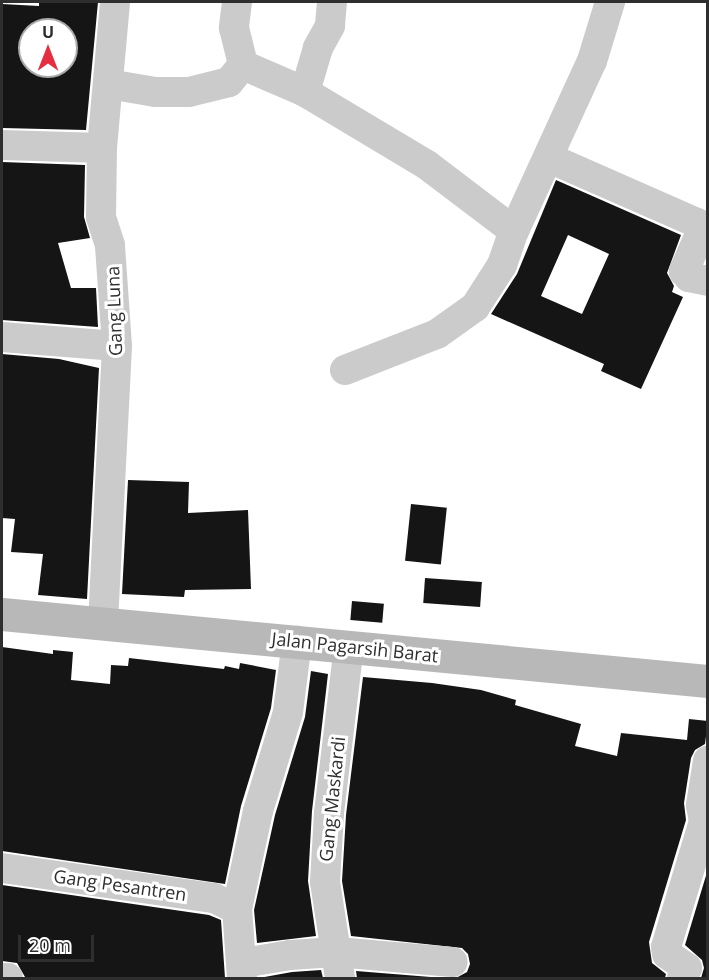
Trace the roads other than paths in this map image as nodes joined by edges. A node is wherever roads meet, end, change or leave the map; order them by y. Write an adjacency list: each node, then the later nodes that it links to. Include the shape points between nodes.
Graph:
1 (115, 2): 6 (street, Gang Luna)
2 (237, 2): 5 (street, via 234,28)
3 (332, 2): 7 (street, via 330,26 318,48)
4 (610, 2): 10 (street, via 592,61)
5 (243, 65): 6 (street, via 230,82 189,92 154,92); 7 (street)
6 (108, 84): 9 (street, Gang Luna)
7 (305, 92): 11 (street, via 427,165)
8 (2, 145): 9 (street)
9 (102, 148): 14 (street, Gang Luna, via 101,217 110,245)
10 (549, 158): 11 (street); 12 (street, via 697,223 701,231 684,271 689,278)
11 (514, 231): 15 (street, via 502,265 475,307 461,320 401,350)
12 (708, 280)
13 (2, 337): 14 (street)
14 (117, 346): 17 (street, Gang Luna)
15 (345, 370)
16 (2, 614): 17 (street, Jalan Pagarsih Barat)
17 (103, 622): 18 (street, Jalan Pagarsih Barat)
18 (297, 641): 19 (street, Jalan Pagarsih Barat); 23 (street, via 288,712 258,811)
19 (349, 646): 20 (street, Jalan Pagarsih Barat); 25 (street, Gang Maskardi, via 329,813 325,882)
20 (708, 681)
21 (708, 760): 29 (street, via 701,805 704,821 666,947 667,954 687,968)
22 (2, 868): 23 (street, Gang Pesantren, via 214,898)
23 (237, 909): 26 (street)
24 (453, 962): 25 (street)
25 (338, 965): 26 (street, via 290,955)
26 (242, 971)
27 (2, 978): 28 (street)
28 (8, 978)
29 (682, 978)

